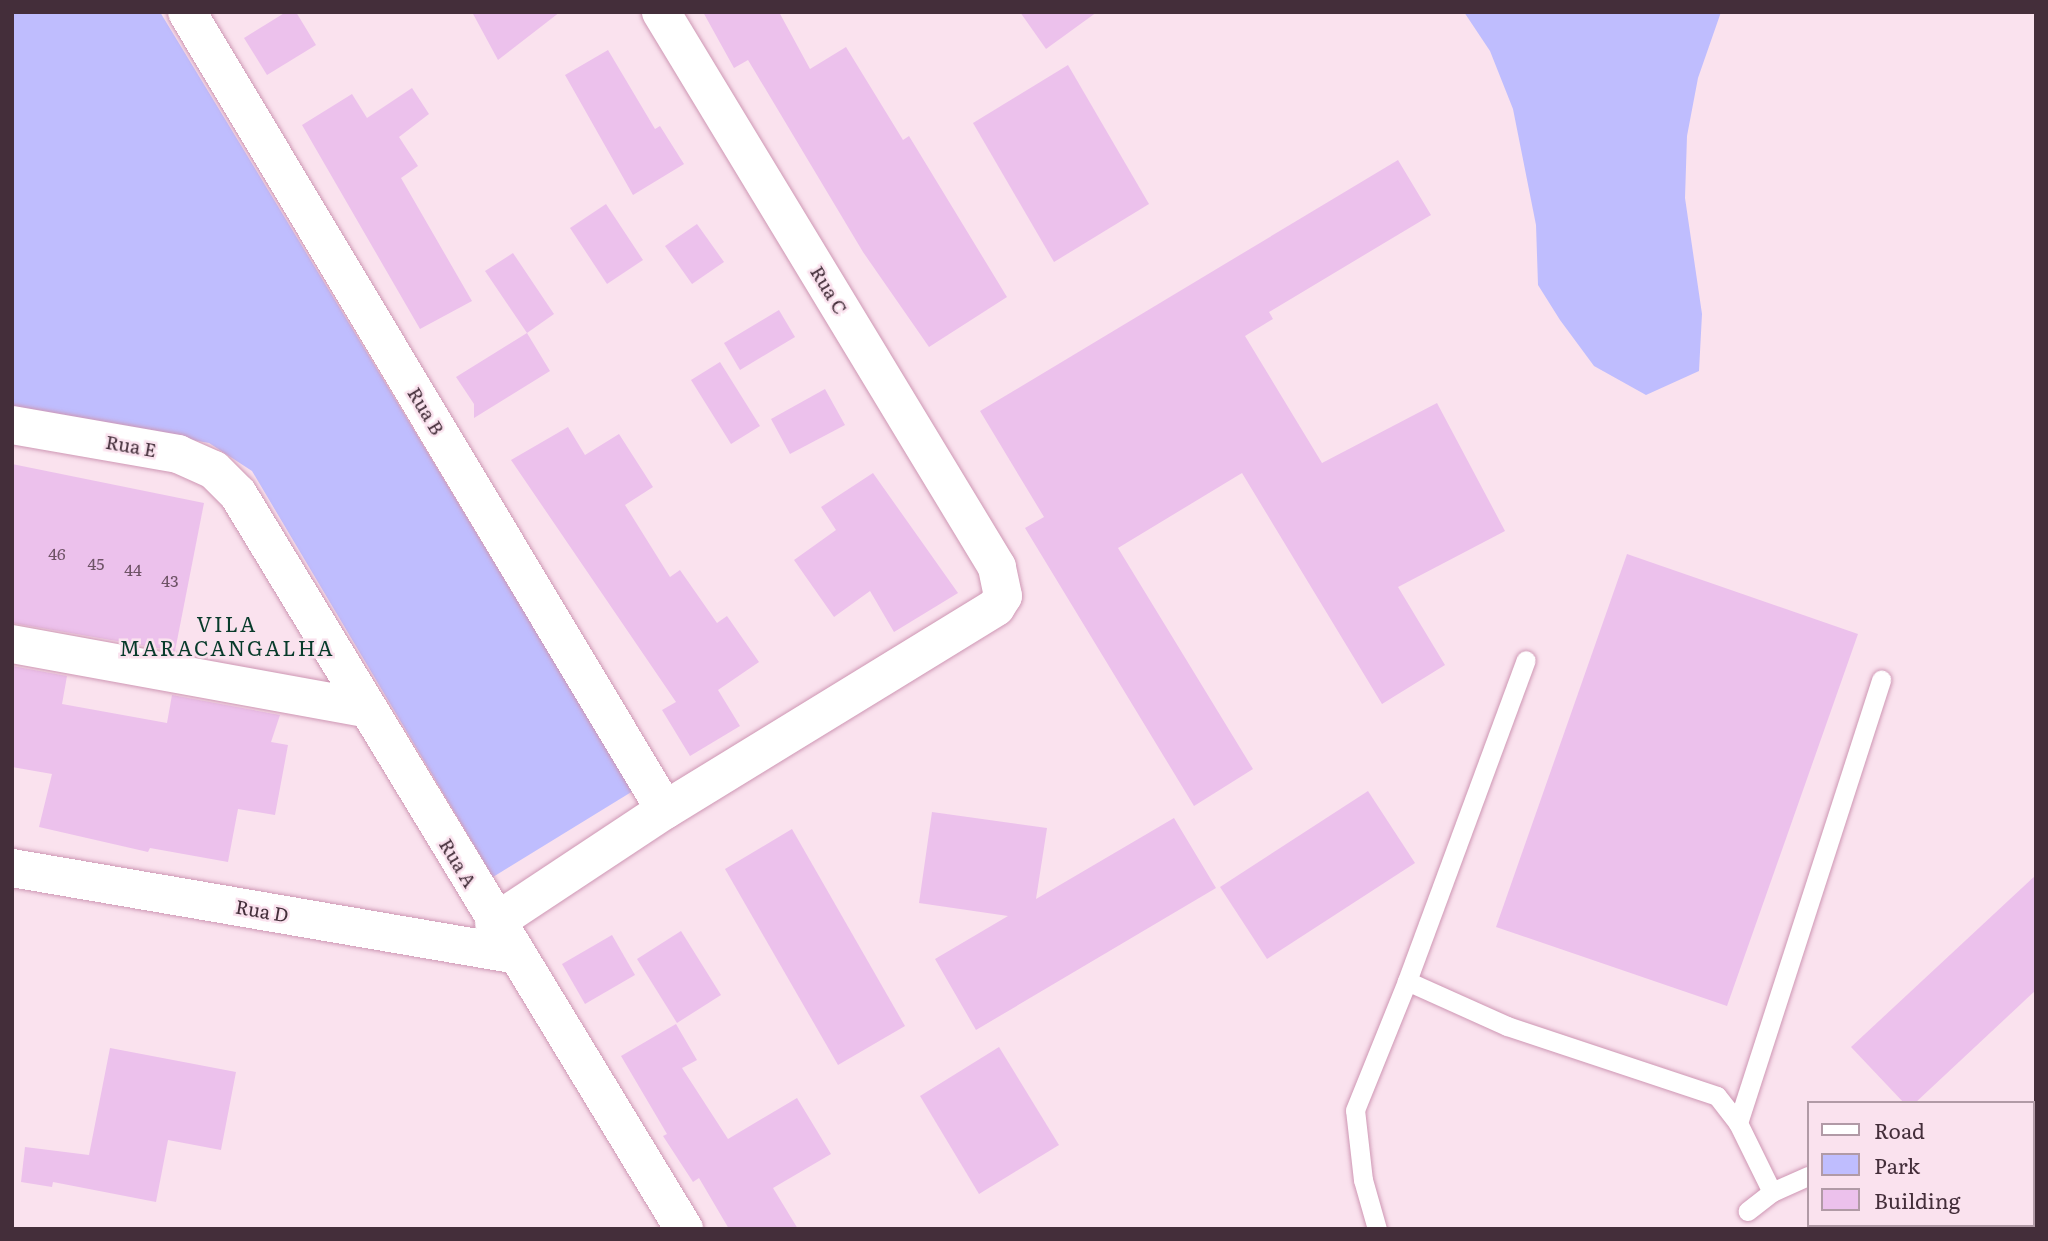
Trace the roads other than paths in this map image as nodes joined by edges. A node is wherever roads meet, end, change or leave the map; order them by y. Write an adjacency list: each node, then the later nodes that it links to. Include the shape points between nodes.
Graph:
1 (187, 12): 9 (street, Rua B)
2 (661, 12): 9 (street, Rua C, via 1004,584 996,607)
3 (12, 425): 4 (street, Rua E, via 178,454 214,470)
4 (238, 494): 8 (street, Rua A)
5 (12, 644): 8 (street)
6 (1526, 660): 12 (lane)
7 (1881, 680): 13 (lane)
8 (365, 708): 11 (street, Rua A)
9 (665, 810): 11 (street)
10 (12, 868): 11 (street, Rua D)
11 (503, 938): 17 (street, Rua A)
12 (1407, 981): 13 (lane, via 1507,1026 1717,1096); 18 (lane, via 1355,1110 1363,1180)
13 (1738, 1123): 15 (lane)
14 (1806, 1177): 15 (lane)
15 (1772, 1192): 16 (lane)
16 (1748, 1211)
17 (684, 1229)
18 (1377, 1229)

